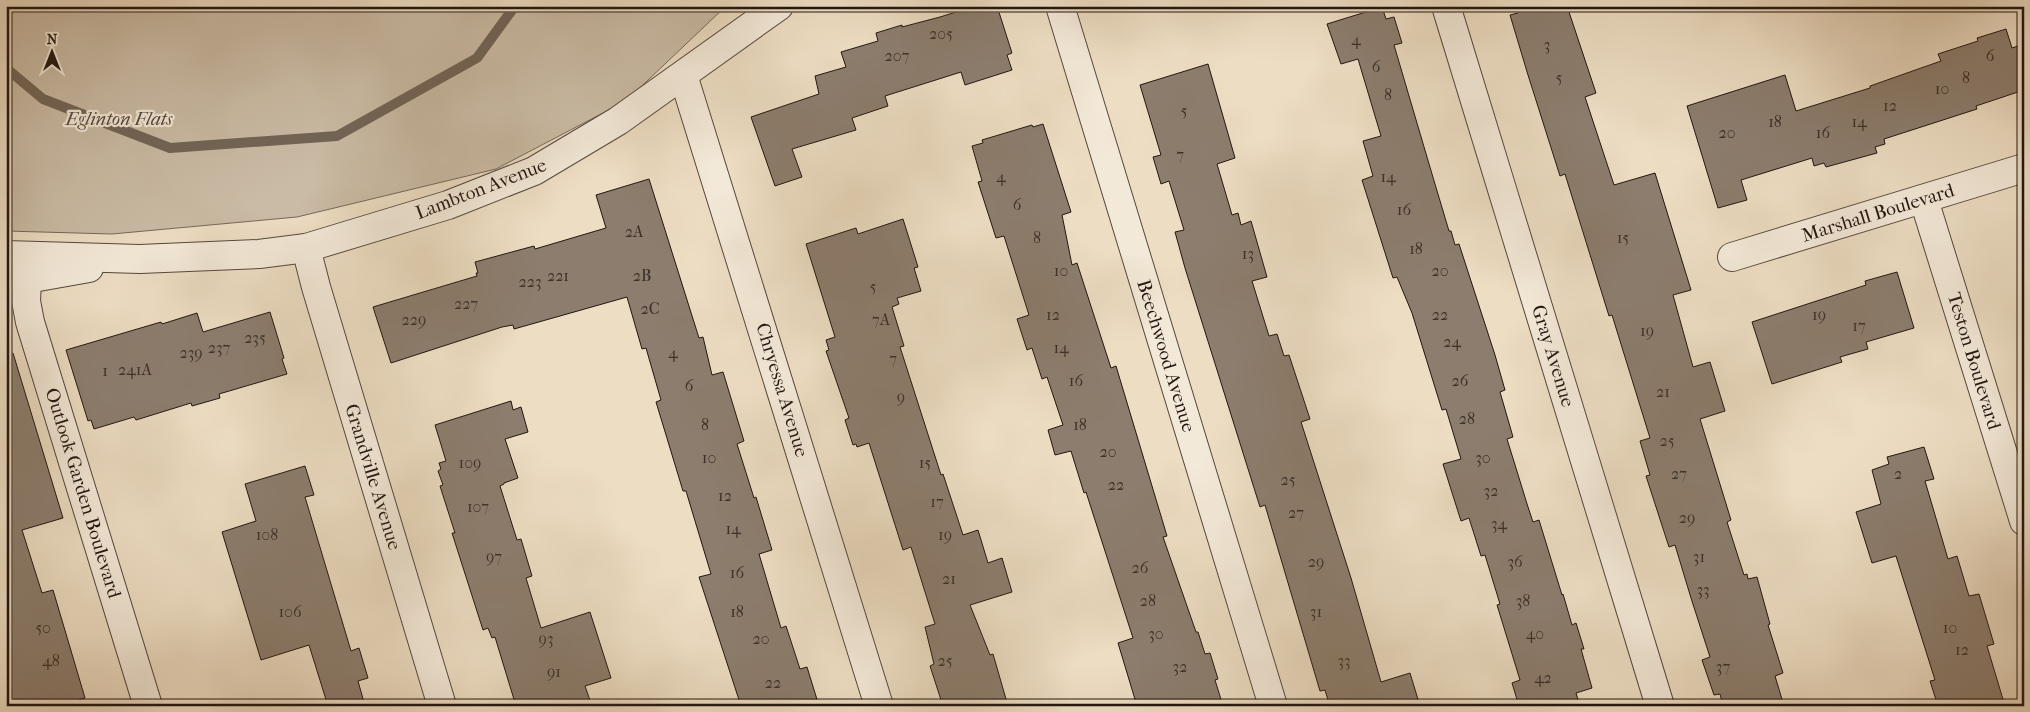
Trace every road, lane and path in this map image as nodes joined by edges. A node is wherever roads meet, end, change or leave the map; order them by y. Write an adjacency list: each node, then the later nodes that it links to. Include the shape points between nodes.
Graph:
1 (779, 6): 4 (street, Lambton Avenue)
2 (1060, 6): 16 (street, Beechwood Avenue)
3 (1446, 6): 17 (street, Gray Avenue)
4 (683, 75): 7 (street, Lambton Avenue, via 618,121 534,172 448,205); 15 (street, Chryessa Avenue)
5 (2024, 168): 6 (street, Marshall Boulevard)
6 (1924, 200): 9 (street, Marshall Boulevard); 12 (street, Teston Boulevard)
7 (306, 248): 10 (street, Lambton Avenue, via 258,254); 14 (street, Grandville Avenue)
8 (6, 255): 10 (street, Lambton Avenue)
9 (1732, 257)
10 (140, 259): 11 (street, Lambton Avenue)
11 (16, 280): 13 (street, Outlook Garden Boulevard, via 26,301)
12 (2024, 521)
13 (148, 706)
14 (442, 706)
15 (879, 706)
16 (1273, 706)
17 (1660, 706)

